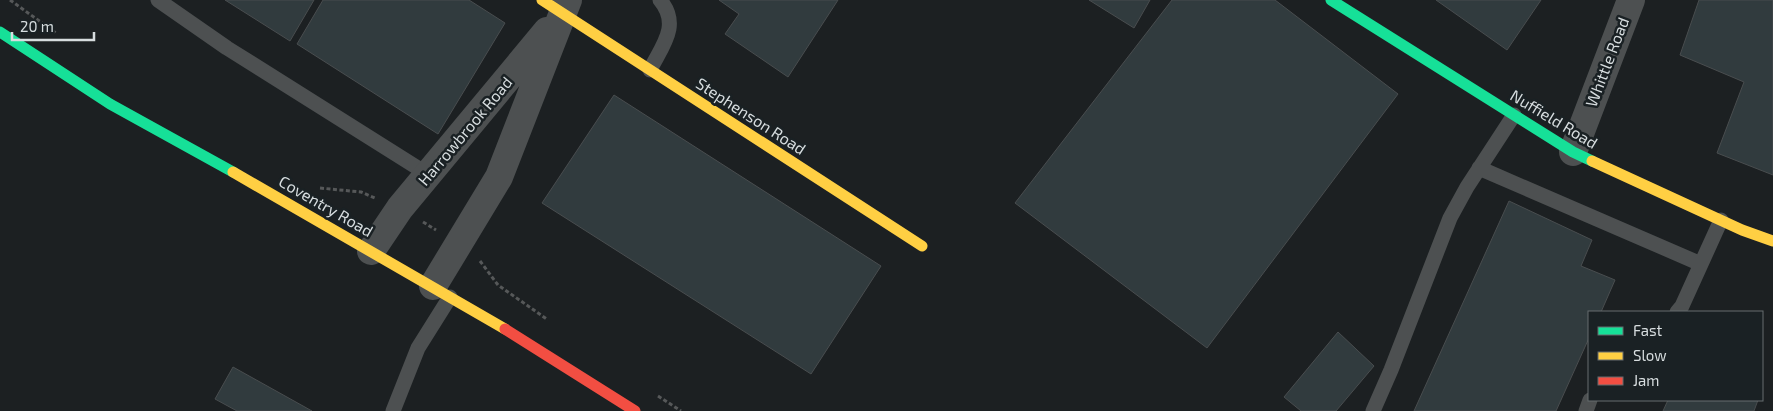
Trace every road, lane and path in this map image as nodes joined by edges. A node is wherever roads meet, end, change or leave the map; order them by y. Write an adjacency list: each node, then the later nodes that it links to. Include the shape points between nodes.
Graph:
1 (10, 0): 8 (path)
2 (158, 0): 13 (lane, via 227,48)
3 (660, 0): 9 (lane, via 667,9 670,31)
4 (1332, 0): 10 (street, Nuffield Road)
5 (1631, 0): 11 (street, Whittle Road)
6 (557, 4): 9 (street, Stephenson Road); 13 (street, Harrowbrook Road); 18 (street, Harrowbrook Road, via 499,177)
7 (0, 32): 20 (street, Coventry Road, via 110,104)
8 (63, 38)
9 (650, 70): 19 (street, Stephenson Road)
10 (1514, 115): 11 (street, Nuffield Road); 12 (lane)
11 (1573, 152): 16 (street, Nuffield Road)
12 (1479, 168): 21 (lane); 29 (lane, via 1450,218)
13 (428, 175): 15 (street, Harrowbrook Road)
14 (318, 188): 15 (path, via 361,192)
15 (400, 208): 18 (path); 20 (street, Harrowbrook Road)
16 (1721, 220): 17 (street, Nuffield Road); 21 (lane)
17 (1773, 241)
18 (458, 244): 22 (street, Harrowbrook Road); 24 (path, via 476,254 498,284)
19 (922, 246)
20 (371, 251): 22 (street, Coventry Road)
21 (1701, 264): 23 (lane)
22 (442, 292): 26 (lane); 27 (street, Coventry Road)
23 (1678, 311)
24 (552, 322)
25 (651, 390): 28 (path)
26 (393, 411)
27 (635, 411)
28 (681, 411)
29 (1373, 411)

